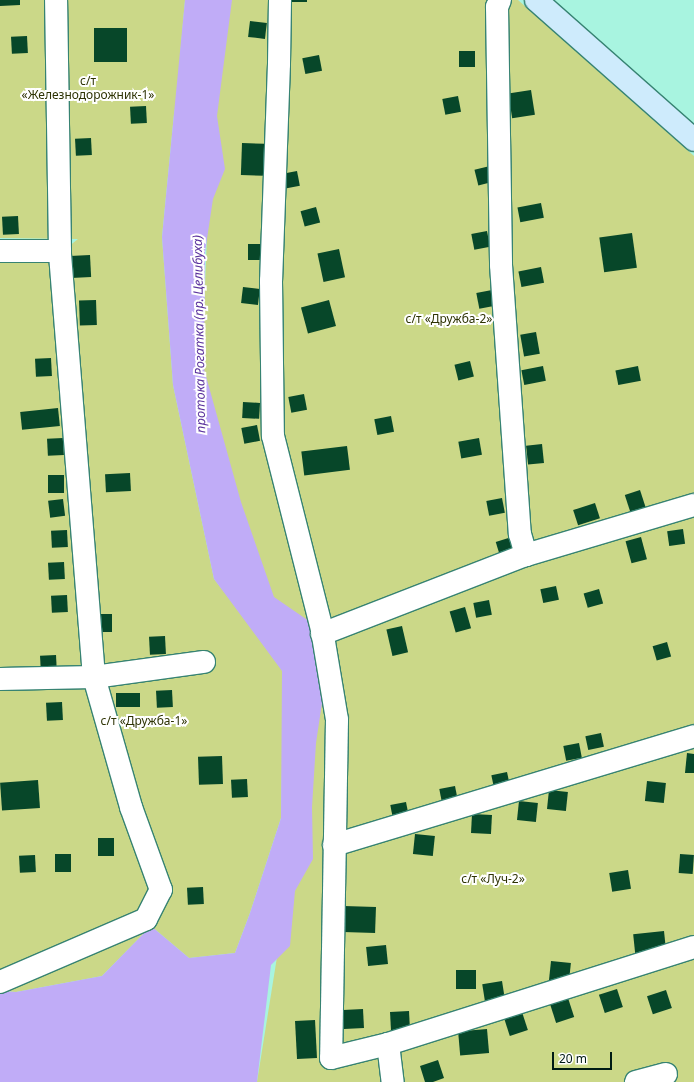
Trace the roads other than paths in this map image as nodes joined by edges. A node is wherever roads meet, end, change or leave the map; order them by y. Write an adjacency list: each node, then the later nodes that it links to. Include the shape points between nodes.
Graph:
1 (56, 0): 7 (street)
2 (280, 0): 10 (street, via 271,281 273,436)
3 (500, 0): 9 (street, via 497,7 501,265 520,534)
4 (536, 0): 5 (main road)
5 (694, 140)
6 (0, 251): 7 (street)
7 (60, 251): 12 (street)
8 (694, 505): 9 (street)
9 (526, 555): 10 (street)
10 (322, 634): 15 (street, via 337,720)
11 (204, 662): 12 (street)
12 (94, 677): 13 (street); 17 (street, via 131,807 161,890 146,919)
13 (0, 680)
14 (694, 736): 15 (street)
15 (334, 846): 18 (street, via 331,1058)
16 (694, 947): 18 (street)
17 (0, 982)
18 (388, 1044): 20 (street)
19 (666, 1074): 21 (street)
20 (393, 1082)
21 (636, 1082)

